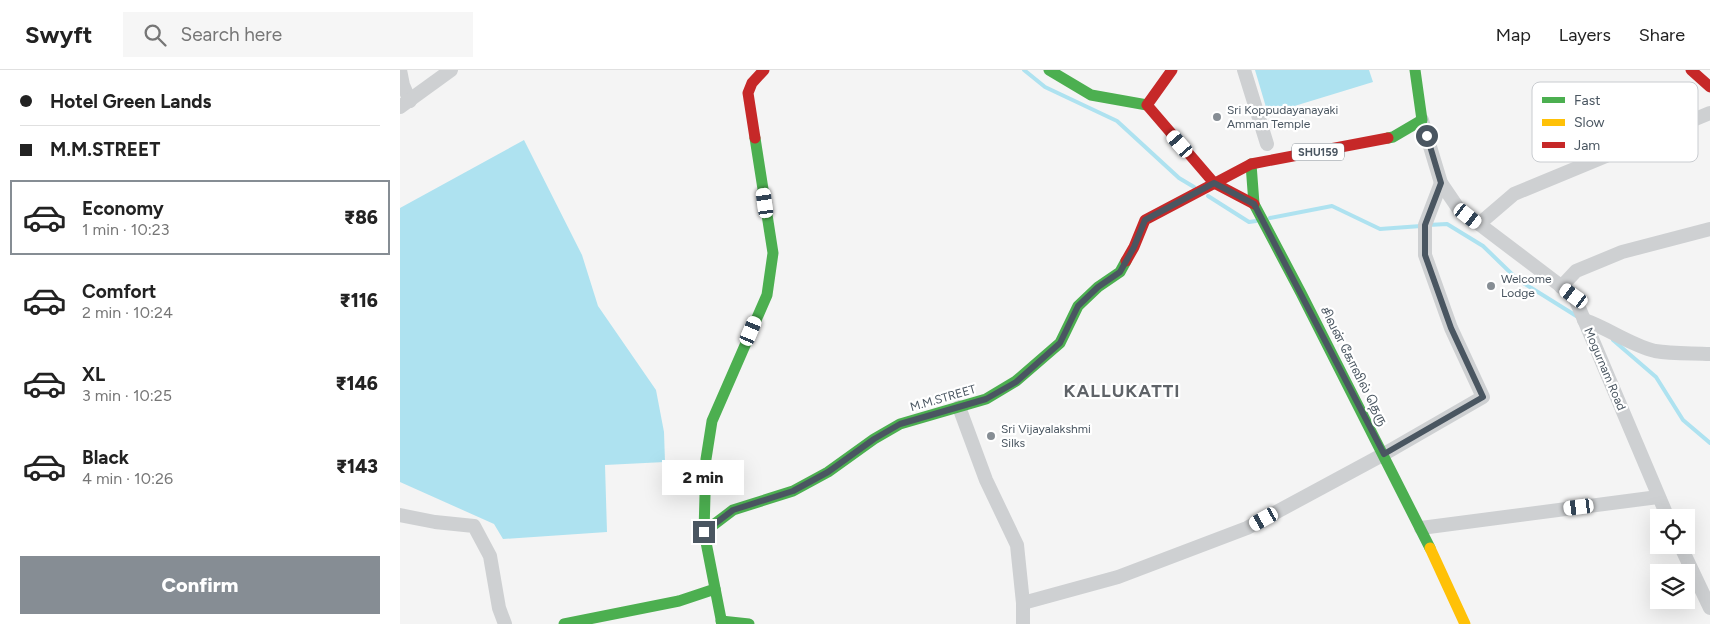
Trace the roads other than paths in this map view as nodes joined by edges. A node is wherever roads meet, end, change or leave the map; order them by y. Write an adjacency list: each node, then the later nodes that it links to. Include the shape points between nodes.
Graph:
1 (400, 70): 10 (street)
2 (451, 70): 10 (street)
3 (764, 70): 32 (main road, via 748,93 773,253 767,295 712,421 706,459)
4 (1049, 70): 11 (main road, via 1091,95)
5 (1172, 70): 11 (main road)
6 (1244, 70): 15 (street)
7 (1415, 70): 14 (main road, Mogurnam Road)
8 (1691, 70): 9 (main road)
9 (1710, 87)
10 (405, 104)
11 (1146, 105): 18 (main road)
12 (1710, 114): 13 (street)
13 (1698, 119)
14 (1422, 120): 17 (main road, SHU159, via 1393,137); 19 (street, Mogurnam Road)
15 (1267, 144)
16 (1592, 162): 21 (street, via 1514,194)
17 (1250, 164): 18 (main road, SHU159); 20 (main road)
18 (1214, 183): 20 (main road); 26 (main road, M.M.STREET / SHU159, via 1145,220 1120,272 1078,306 1060,343 1038,363 1016,382 986,399)
19 (1441, 183): 21 (street, Mogurnam Road, via 1458,208); 27 (street, via 1425,225 1425,255 1451,328 1483,397)
20 (1254, 204): 27 (main road, சிவன் கோவில் தெரு)
21 (1479, 224): 23 (street, Mogurnam Road)
22 (1710, 229): 23 (street, via 1622,252 1576,271)
23 (1562, 287): 24 (street, Mogurnam Road, via 1574,296)
24 (1584, 320): 25 (street, via 1656,351); 28 (street, Mogurnam Road)
25 (1710, 354)
26 (959, 407): 32 (main road, M.M.STREET / SHU159, via 900,424 828,472 793,491 733,510); 35 (street, via 986,480 1017,545)
27 (1384, 454): 31 (main road, சிவன் கோவில் தெரு); 35 (street, via 1247,528 1118,577)
28 (1658, 497): 29 (street, Mogurnam Road); 31 (street)
29 (1664, 509)
30 (400, 515): 38 (street, via 474,526 490,556)
31 (1421, 528): 42 (main road, சிவன் கோவில் தெரு)
32 (704, 532): 34 (main road)
33 (1684, 554): 36 (street)
34 (715, 589): 37 (main road); 39 (main road, via 679,601)
35 (1023, 603): 41 (street)
36 (1710, 608)
37 (721, 622): 40 (main road)
38 (505, 624)
39 (564, 624)
40 (749, 624)
41 (1023, 624)
42 (1465, 624)

